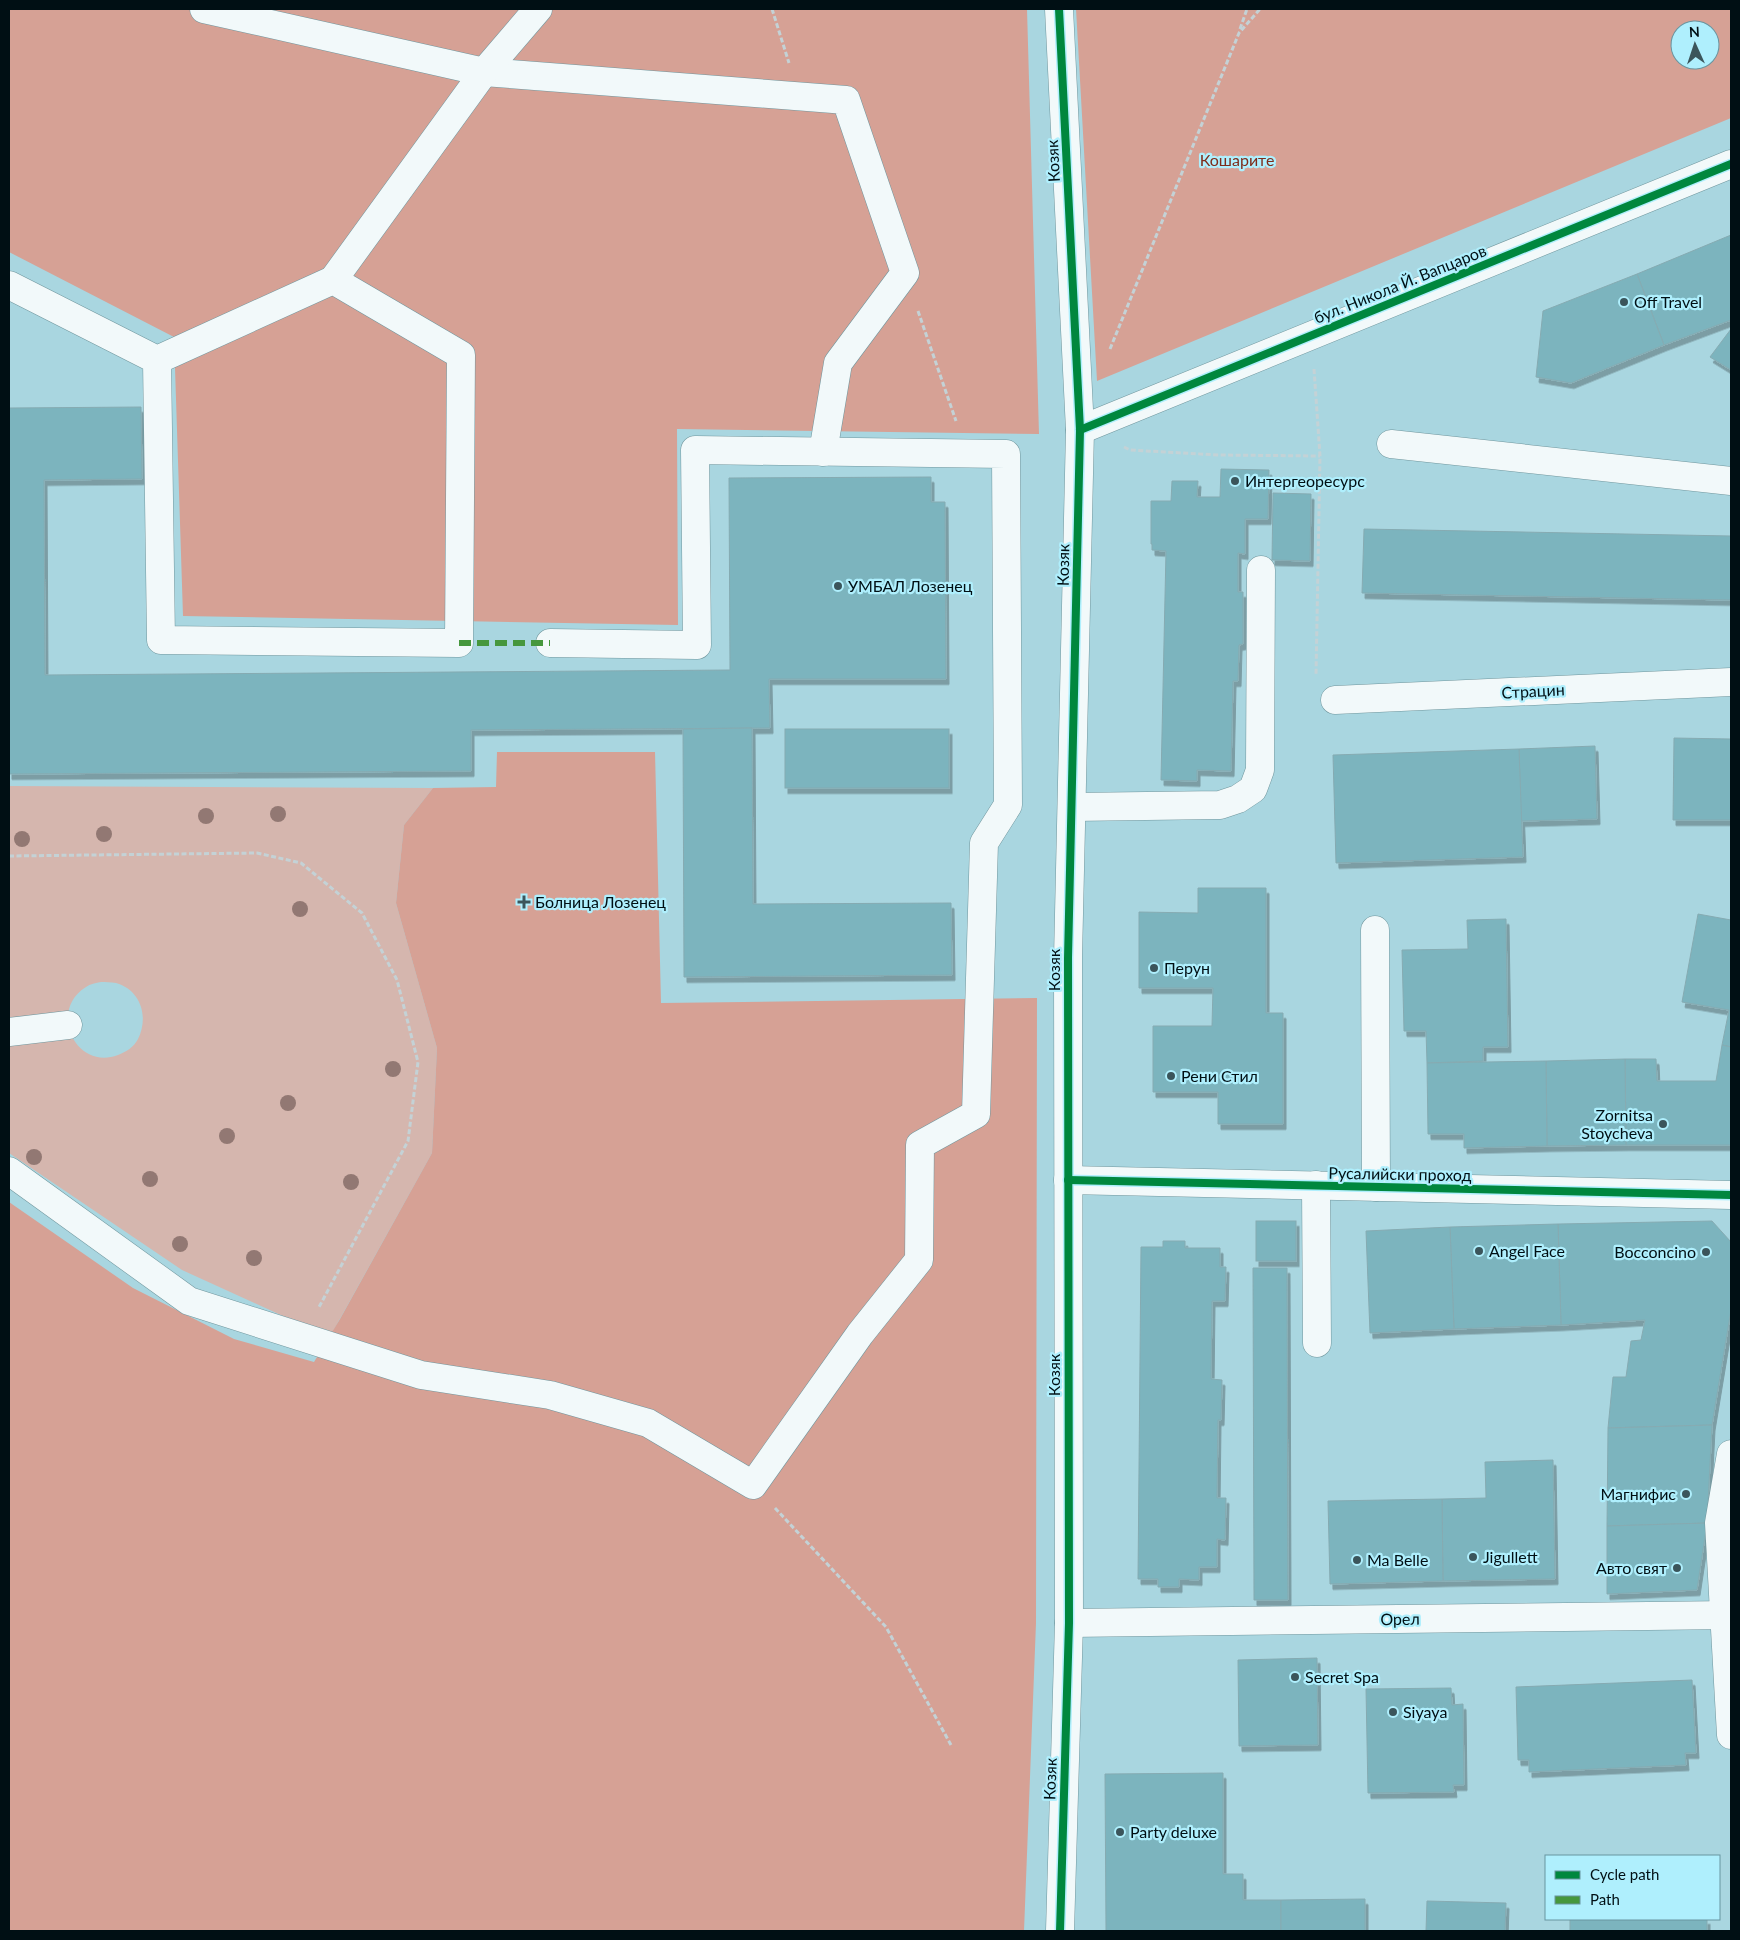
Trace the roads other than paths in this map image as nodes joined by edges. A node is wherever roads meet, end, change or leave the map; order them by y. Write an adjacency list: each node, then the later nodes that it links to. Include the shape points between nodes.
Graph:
1 (204, 9): 4 (street)
2 (538, 9): 4 (street)
3 (1059, 9): 9 (street, Козяк)
4 (484, 72): 6 (street); 11 (street, via 846,100 905,273 838,363)
5 (1731, 164): 9 (street, бул. Никола Й. Вапцаров)
6 (333, 280): 8 (street); 8 (street, via 461,355 459,643 161,640)
7 (9, 285): 8 (street)
8 (157, 360)
9 (1080, 430): 17 (street, Козяк)
10 (1391, 444): 12 (street)
11 (823, 452): 14 (street, via 695,450 697,645); 21 (street, via 1006,454 1008,805 984,843 976,1114 920,1145 919,1260 860,1334 753,1485 648,1423 550,1395 421,1375 190,1301)
12 (1731, 481)
13 (1260, 570): 17 (street, via 1260,770 1253,789 1220,806)
14 (550, 643)
15 (1731, 682): 16 (street, Страцин)
16 (1326, 691)
17 (1072, 807): 22 (street, Козяк)
18 (1375, 930): 24 (street)
19 (68, 1025): 20 (street)
20 (9, 1032)
21 (9, 1171)
22 (1068, 1180): 23 (street, Русалийски проход); 29 (street, Козяк)
23 (1316, 1186): 24 (street, Русалийски проход); 26 (street)
24 (1376, 1187): 25 (street, Русалийски проход)
25 (1731, 1195)
26 (1317, 1343)
27 (1731, 1454): 28 (street, via 1719,1523)
28 (1727, 1615): 29 (street, Орел); 30 (street)
29 (1069, 1623): 31 (street, Козяк)
30 (1731, 1735)
31 (1060, 1931)

